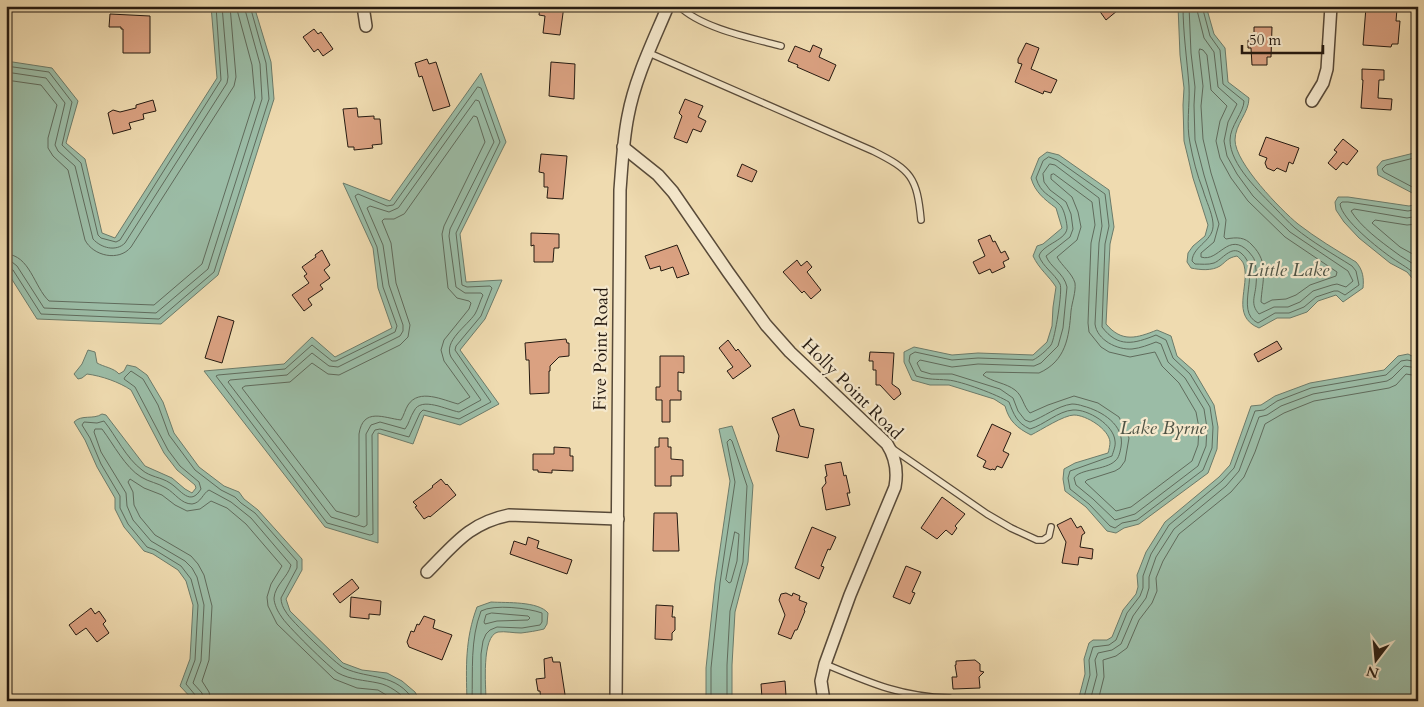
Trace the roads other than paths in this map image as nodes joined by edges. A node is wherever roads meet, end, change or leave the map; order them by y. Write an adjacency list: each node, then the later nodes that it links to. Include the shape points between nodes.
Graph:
1 (363, 6): 5 (street)
2 (668, 6): 7 (street, Five Point Road)
3 (679, 6): 6 (lane, via 704,23)
4 (1331, 6): 8 (street, via 1327,69)
5 (366, 26)
6 (781, 46)
7 (649, 53): 9 (street, Five Point Road, via 628,114); 10 (lane, via 897,162 917,189)
8 (1312, 101)
9 (623, 147): 11 (street, Holly Point Road, via 658,175 673,192 766,325 790,352); 12 (street, Five Point Road)
10 (921, 220)
11 (889, 446): 13 (lane, via 1011,528 1044,540 1049,536); 15 (street, Holly Point Road, via 896,465 895,487)
12 (618, 519): 14 (street, via 509,515 494,518 468,532); 17 (street, Five Point Road)
13 (1051, 527)
14 (427, 572)
15 (824, 664): 16 (lane, via 892,690); 18 (street, Holly Point Road, via 821,681)
16 (949, 698)
17 (616, 701)
18 (824, 701)

